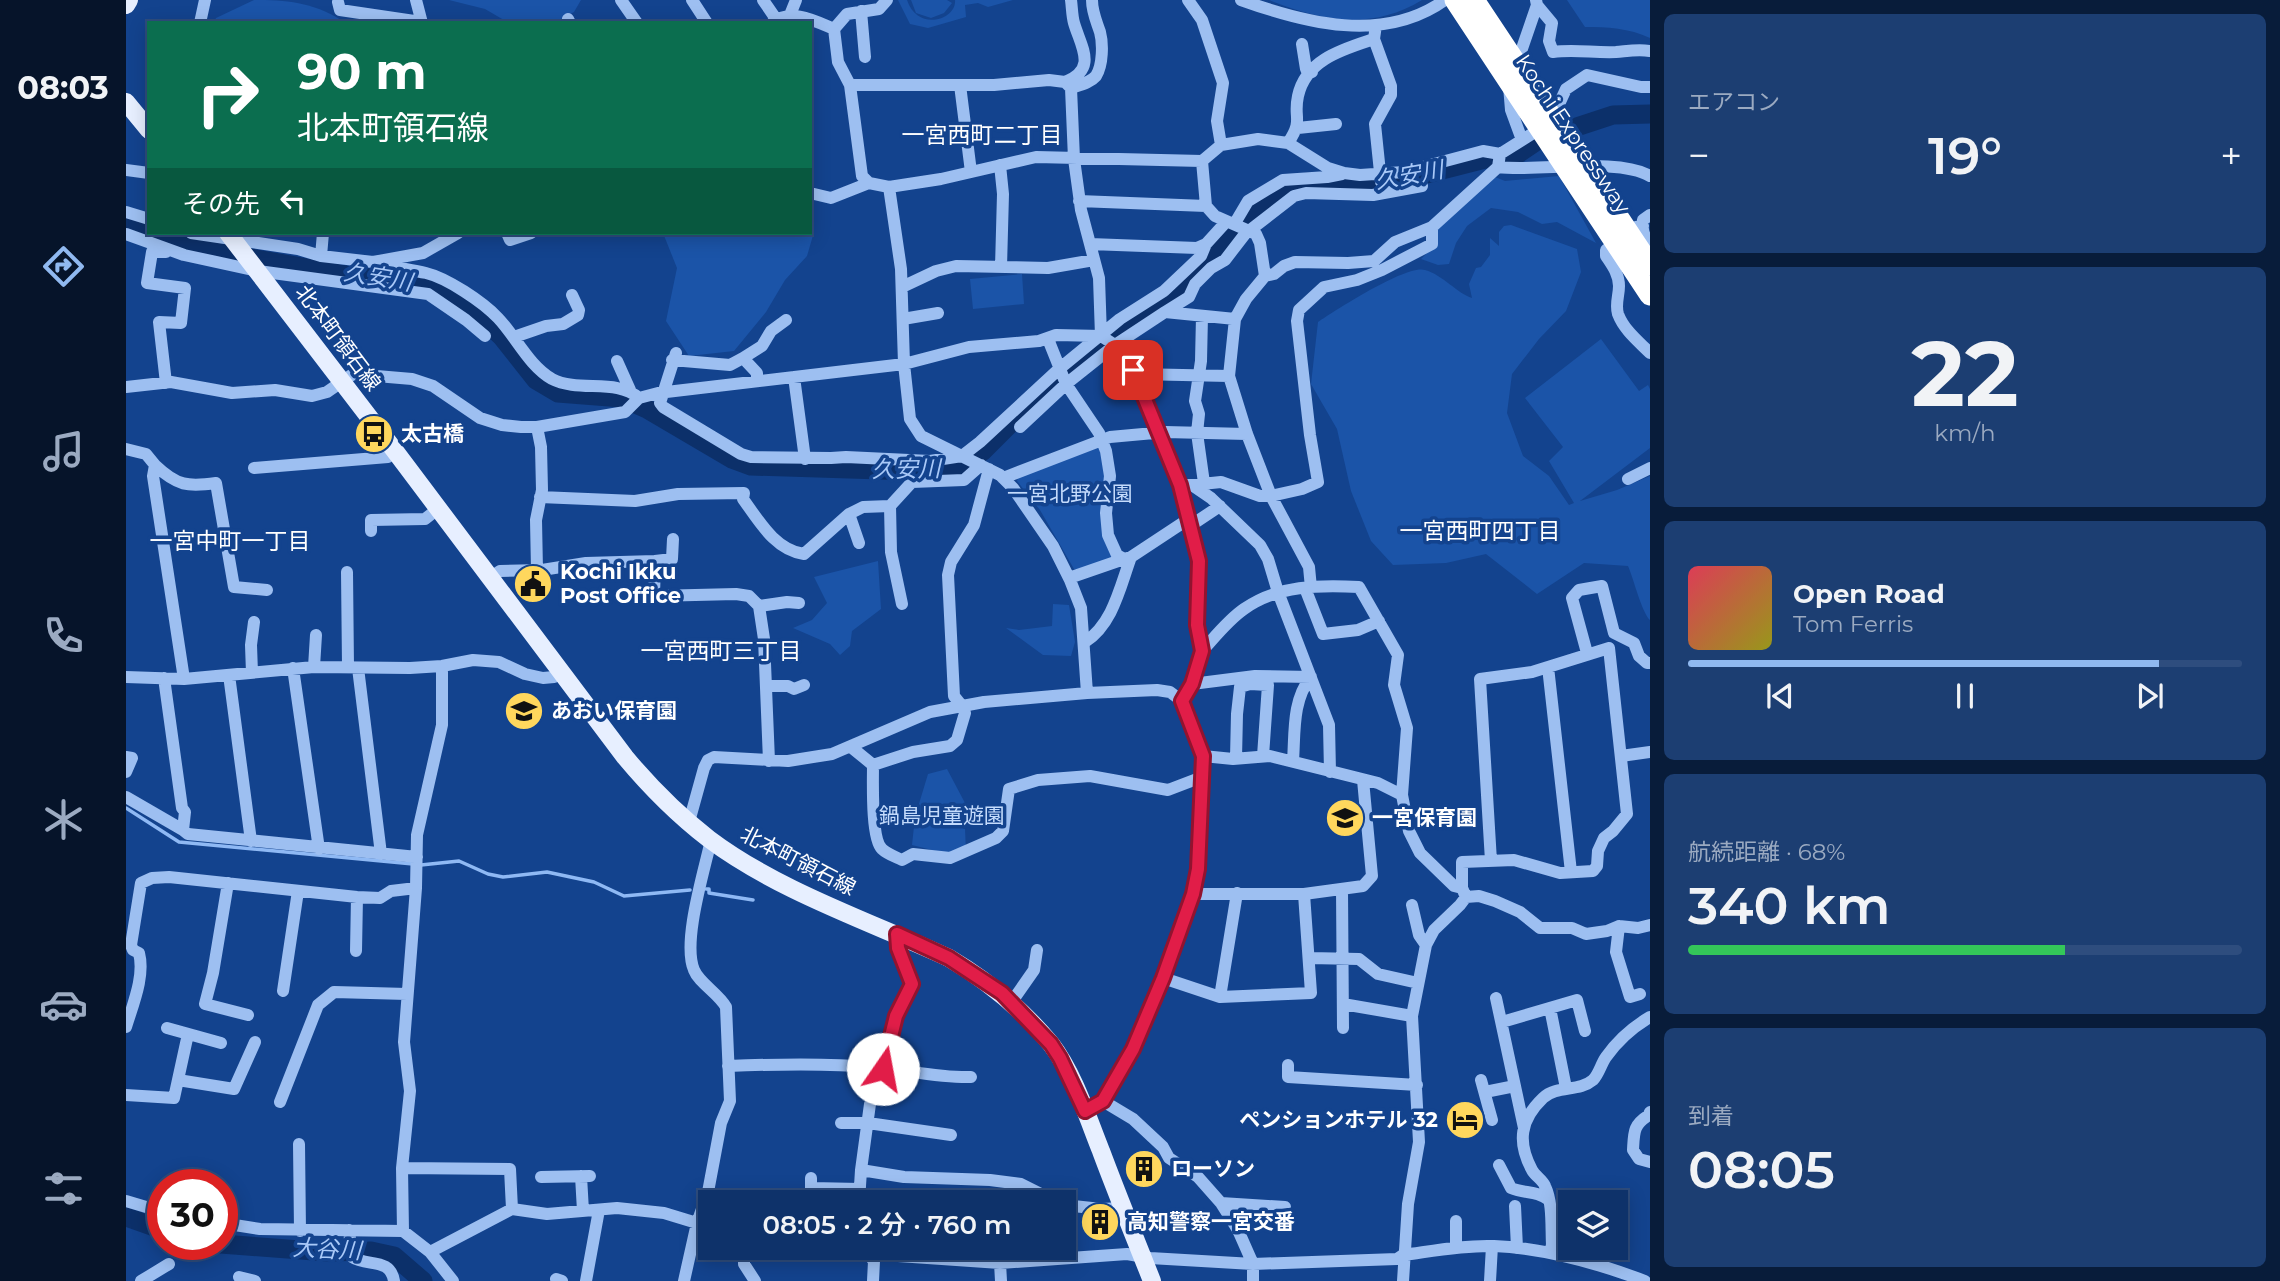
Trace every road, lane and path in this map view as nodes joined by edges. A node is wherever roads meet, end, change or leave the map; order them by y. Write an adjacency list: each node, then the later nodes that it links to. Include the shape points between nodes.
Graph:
1 (129, 0): 19 (main road)
2 (205, 0): 22 (street)
3 (416, 0): 24 (street)
4 (621, 0): 25 (street)
5 (692, 0): 26 (street)
6 (763, 0): 27 (street)
7 (796, 0): 21 (street)
8 (887, 0): 20 (street, via 879,9)
9 (1071, 0): 37 (street, via 1073,23 1085,56 1084,68)
10 (1092, 0): 37 (street, via 1101,35 1099,68 1087,83)
11 (1188, 0): 45 (street, via 1202,20 1223,83 1217,121)
12 (1241, 0): 28 (street, via 1304,20)
13 (1445, 0): 28 (street, via 1423,12)
14 (1455, 0): 92 (highway, Kochi Expressway, bridge)
15 (1474, 0): 57 (highway, Kochi Expressway, bridge)
16 (1482, 0): 57 (highway, bridge)
17 (338, 2): 23 (street, via 340,10)
18 (1537, 2): 32 (street, via 1552,23 1549,41 1553,52); 43 (street, via 1508,88)
19 (126, 5)
20 (861, 11): 29 (street, via 847,14); 33 (street)
21 (790, 15): 27 (street); 29 (street)
22 (200, 21)
23 (415, 21)
24 (422, 21)
25 (635, 21)
26 (706, 21)
27 (774, 21)
28 (1376, 25): 30 (street)
29 (834, 29): 35 (street, via 838,62)
30 (1374, 39): 34 (street, via 1331,54); 55 (street, via 1391,86 1375,124)
31 (1302, 44): 34 (street, via 1306,69)
32 (1650, 51)
33 (865, 57)
34 (1312, 72): 42 (street, via 1298,96)
35 (850, 85): 36 (street); 58 (street, via 862,176)
36 (960, 85): 37 (street, via 1037,80); 52 (street)
37 (1068, 85): 47 (street)
38 (1650, 87): 43 (street, via 1587,75 1566,89 1535,132)
39 (126, 102): 41 (main road)
40 (1336, 124): 42 (street)
41 (147, 128)
42 (1298, 128): 44 (street)
43 (1522, 140): 46 (street)
44 (1288, 143): 45 (street, via 1258,139); 54 (street)
45 (1221, 145): 48 (street)
46 (1500, 154): 50 (street); 55 (street, via 1483,151)
47 (1074, 159): 48 (street); 49 (street, via 1036,157); 63 (street)
48 (1202, 161): 64 (street)
49 (1000, 165): 52 (street); 88 (street)
50 (1498, 167): 56 (street, via 1600,166); 69 (street)
51 (126, 170): 53 (street)
52 (971, 172): 60 (street)
53 (147, 173)
54 (1344, 173): 55 (street); 68 (street, via 1283,180 1248,201)
55 (1381, 175): 61 (street)
56 (1650, 176)
57 (1594, 181): 87 (highway, Kochi Expressway, bridge)
58 (869, 183): 60 (street); 62 (street, via 831,198)
59 (1422, 186): 61 (street)
60 (889, 187): 93 (street)
61 (1382, 192): 68 (street, via 1306,193)
62 (812, 193)
63 (1079, 201): 64 (street); 79 (street)
64 (1206, 205): 68 (street, via 1215,216)
65 (126, 212): 66 (street)
66 (147, 218)
67 (1646, 221): 78 (street, via 1645,238); 105 (street, via 1606,250 1606,256 1619,286 1617,311 1626,329)
68 (1240, 226): 80 (street); 90 (street, via 1259,238); 94 (street, via 1245,234 1225,260 1195,284 1189,297)
69 (1432, 227): 90 (street, via 1395,242 1374,261 1295,262); 140 (street, via 1432,244 1370,275 1324,287 1299,310 1318,482)
70 (190, 235): 83 (street)
71 (203, 235): 76 (street)
72 (323, 235): 84 (street)
73 (454, 235): 86 (street, via 417,254)
74 (508, 235): 75 (street, via 510,240)
75 (525, 235)
76 (233, 240): 84 (street); 89 (main road, 北本町領石線)
77 (126, 242): 81 (street); 82 (street)
78 (1650, 242)
79 (1090, 244): 80 (street, via 1197,248); 85 (street)
80 (1206, 244): 101 (street, via 1201,256 1164,291)
81 (171, 251): 82 (street); 83 (street)
82 (152, 252): 117 (street, via 148,282 185,288 181,323 159,322)
83 (184, 255): 89 (street)
84 (321, 256): 86 (street)
85 (1094, 260): 88 (street, via 1048,268); 101 (street)
86 (373, 262): 102 (street, via 440,278 487,308)
87 (1650, 265)
88 (1001, 267): 93 (street, via 946,268)
89 (258, 271): 100 (street, via 428,294); 116 (main road, 北本町領石線)
90 (1265, 276): 97 (street)
91 (572, 295): 102 (street, via 578,315 563,324)
92 (1650, 295)
93 (898, 296): 98 (street)
94 (1165, 312): 96 (street); 104 (street)
95 (937, 313): 98 (street)
96 (1202, 316): 97 (street); 112 (street)
97 (1235, 318): 113 (street)
98 (903, 319): 108 (street)
99 (786, 320): 106 (street, via 771,331 767,346)
100 (485, 336)
101 (1101, 336): 103 (street, via 1056,335); 104 (street); 110 (street)
102 (514, 337): 119 (street, via 542,373)
103 (1048, 339): 108 (street, via 969,347); 110 (street)
104 (1115, 345): 111 (street); 118 (street)
105 (1650, 353)
106 (743, 358): 115 (street, via 757,373); 121 (street, via 730,365 674,356)
107 (617, 361): 122 (street)
108 (904, 364): 114 (street); 131 (street, via 913,427 920,436)
109 (549, 368): 119 (street, via 576,379)
110 (1059, 369): 118 (street); 131 (street)
111 (1136, 374): 112 (street); 125 (street)
112 (1199, 376): 113 (street); 126 (street)
113 (1229, 376): 127 (street)
114 (794, 377): 115 (street); 132 (street)
115 (757, 380): 121 (street)
116 (342, 381): 117 (street, via 312,396 275,390 232,393); 123 (street, via 353,374 418,380 480,418); 130 (main road, 北本町領石線)
117 (166, 383): 120 (street)
118 (1066, 384): 124 (street); 128 (street)
119 (577, 386): 122 (street)
120 (126, 387)
121 (664, 392): 122 (street); 132 (street, via 663,407 741,454)
122 (635, 394): 123 (street, via 625,412)
123 (537, 427): 141 (street)
124 (1020, 427)
125 (1158, 433): 126 (street); 128 (street); 139 (street)
126 (1197, 433): 127 (street); 139 (street)
127 (1247, 434): 140 (street)
128 (1102, 439): 137 (street); 150 (street, via 1110,476 1108,535 1117,555)
129 (126, 449): 133 (street, via 146,454)
130 (395, 451): 135 (street, via 388,457); 144 (main road, 北本町領石線)
131 (962, 456): 132 (street, via 930,461); 134 (street)
132 (805, 459)
133 (155, 465): 157 (street, via 190,486 216,483 234,587); 179 (street)
134 (985, 467): 137 (street); 142 (street, via 964,480 912,482); 187 (street, via 974,525 948,575 954,696)
135 (254, 468)
136 (1650, 468): 138 (street)
137 (1003, 478): 155 (street, via 1053,546)
138 (1628, 479)
139 (1192, 484): 140 (street, via 1221,482); 143 (street); 146 (street)
140 (1270, 496): 156 (street, via 1309,567)
141 (540, 497): 145 (street, via 635,501 744,492 743,499 771,537 804,554); 152 (street)
142 (890, 506): 145 (street); 160 (street, via 891,552)
143 (1220, 506): 146 (street); 158 (street, via 1260,545)
144 (439, 508): 147 (street, via 425,519 371,520); 154 (main road, 北本町領石線)
145 (849, 514): 149 (street)
146 (1190, 522): 150 (street); 166 (street, via 1199,561 1197,625)
147 (371, 531)
148 (673, 539): 151 (street, via 672,559)
149 (859, 544)
150 (1128, 558): 155 (street); 165 (street, via 1111,612 1096,635)
151 (655, 561): 152 (street); 161 (street, via 654,596 736,594)
152 (537, 570): 154 (street, via 500,571)
153 (346, 572): 173 (street)
154 (491, 577): 175 (main road, 北本町領石線)
155 (1069, 578): 165 (street, via 1081,608)
156 (1308, 588): 158 (street); 162 (street, via 1359,587); 162 (street, via 1323,634 1358,630)
157 (267, 590)
158 (1278, 592): 166 (street, via 1245,608); 180 (street)
159 (799, 603): 161 (street)
160 (902, 604)
161 (759, 606): 184 (street)
162 (1379, 621): 202 (street, via 1398,654 1394,685 1407,728)
163 (254, 622): 174 (street)
164 (316, 635): 170 (street)
165 (1085, 642): 185 (street)
166 (1202, 651): 181 (street)
167 (1587, 653): 168 (street, via 1572,598 1579,590 1602,586 1614,633 1634,643 1639,656); 171 (street); 191 (street, via 1609,648)
168 (1650, 663)
169 (442, 666): 173 (street); 175 (street, via 486,661 543,677); 211 (street, via 442,725 417,835)
170 (314, 667): 172 (street); 173 (street)
171 (1548, 667): 210 (street, via 1480,679); 212 (street)
172 (293, 668): 174 (street); 208 (street)
173 (353, 668): 209 (street)
174 (252, 673): 176 (street)
175 (563, 673): 204 (main road, 北本町領石線, via 632,766)
176 (229, 675): 179 (street); 207 (street)
177 (126, 677): 178 (street)
178 (164, 678): 179 (street); 205 (street, via 185,811)
179 (184, 679)
180 (1303, 683): 181 (street, via 1255,676); 183 (street); 196 (street); 199 (street, via 1329,725)
181 (1192, 684): 186 (street)
182 (804, 685): 184 (street, via 794,689)
183 (1268, 685): 193 (street); 194 (street, via 1241,687)
184 (766, 686): 195 (street)
185 (1087, 693): 186 (street, via 1157,690); 187 (street)
186 (1182, 701): 190 (street)
187 (962, 706): 188 (street, via 919,716); 197 (street, via 960,736 950,746)
188 (851, 747): 195 (street, via 832,754); 197 (street)
189 (1650, 752): 191 (street)
190 (1203, 756): 194 (street); 200 (street)
191 (1621, 756): 212 (street, via 1627,814 1604,838 1593,871)
192 (126, 757): 198 (street, via 132,758)
193 (1263, 757): 194 (street); 196 (street)
194 (1236, 758)
195 (769, 761): 204 (street, via 720,755 708,760)
196 (1293, 761): 199 (street)
197 (873, 765): 200 (street, via 878,843 902,860 914,854 950,859 996,838 1003,831 1009,789 1038,780 1090,776 1168,790)
198 (126, 772)
199 (1330, 772): 201 (street)
200 (1202, 778): 219 (street)
201 (1363, 780): 202 (street); 215 (street, via 1372,876 1363,887)
202 (1402, 795): 217 (street, via 1409,831 1420,853)
203 (126, 797): 205 (street)
204 (689, 822): 206 (main road, 北本町領石線)
205 (183, 830): 207 (street)
206 (711, 840): 225 (main road, 北本町領石線, via 770,877); 253 (street, via 689,952 695,973 726,1007)
207 (251, 841): 208 (street)
208 (319, 849): 209 (street)
209 (381, 855): 211 (street)
210 (1491, 861): 212 (street, via 1514,860); 217 (street, via 1462,862)
211 (417, 862): 214 (street)
212 (1571, 872)
213 (228, 883): 216 (street); 241 (street, via 205,1004); 245 (street, via 169,877 141,883 131,944 141,960)
214 (416, 888): 221 (street, via 391,891 380,898); 234 (street)
215 (1342, 889): 220 (street); 230 (street)
216 (298, 891): 221 (street); 233 (street)
217 (1464, 892): 224 (street, via 1520,912 1540,928 1572,928 1586,934); 226 (street, via 1460,905 1434,930)
218 (1237, 893): 219 (street); 220 (street); 236 (street)
219 (1193, 894): 231 (street)
220 (1304, 894): 229 (street)
221 (358, 897): 228 (street)
222 (1412, 905): 226 (street)
223 (1650, 925): 224 (street)
224 (1619, 926): 235 (street, via 1616,952 1630,996)
225 (897, 934): 238 (main road, 北本町領石線, via 967,968); 254 (street, via 912,984 896,1016)
226 (1426, 945): 232 (street)
227 (1037, 950): 238 (street, via 1034,970)
228 (356, 951)
229 (1309, 958): 230 (street); 236 (street, via 1311,993)
230 (1341, 959): 232 (street, via 1359,959 1378,974); 239 (street)
231 (1163, 978): 236 (street); 261 (street, via 1133,1049)
232 (1418, 983): 242 (street)
233 (283, 991)
234 (407, 994): 262 (street, via 334,992 318,1005); 273 (street, via 404,1042 410,1091)
235 (1640, 994)
236 (1220, 997)
237 (1496, 998): 244 (street)
238 (1011, 1003): 263 (main road, 北本町領石線, via 1051,1044)
239 (1343, 1004): 242 (street); 247 (street)
240 (1551, 1004): 244 (street); 248 (street, via 1577,1000); 259 (street)
241 (248, 1016)
242 (1412, 1016): 257 (street)
243 (1650, 1017): 259 (street, via 1623,1037 1595,1078)
244 (1502, 1022): 258 (street)
245 (126, 1027)
246 (167, 1028): 249 (street)
247 (1343, 1028)
248 (1585, 1031)
249 (188, 1034): 251 (street); 256 (street)
250 (255, 1042): 256 (street, via 234,1089)
251 (221, 1043)
252 (1288, 1065): 257 (street, via 1288,1077)
253 (728, 1066): 254 (street, via 796,1063); 292 (street, via 730,1101)
254 (883, 1069): 255 (street); 267 (street)
255 (971, 1077)
256 (178, 1080): 260 (street, via 174,1098)
257 (1417, 1085): 302 (street, via 1419,1142)
258 (1515, 1086): 265 (street, via 1483,1086); 268 (street)
259 (1566, 1088): 268 (street, via 1545,1096 1528,1115)
260 (126, 1095)
261 (1103, 1101): 263 (street); 282 (street, via 1133,1119)
262 (280, 1102)
263 (1085, 1111): 287 (main road, 北本町領石線)
264 (1650, 1112): 271 (street, via 1635,1128 1633,1150 1639,1159)
265 (1492, 1120)
266 (841, 1123): 267 (street)
267 (868, 1124): 269 (street); 274 (street)
268 (1524, 1128): 280 (street, via 1521,1140 1532,1172 1545,1184)
269 (951, 1135)
270 (299, 1144): 295 (street)
271 (1650, 1163)
272 (1499, 1165): 280 (street, via 1511,1188)
273 (402, 1168): 288 (street, via 510,1169); 296 (street)
274 (861, 1170): 278 (street); 279 (street, via 904,1177 990,1180)
275 (541, 1177): 290 (street, via 586,1176)
276 (811, 1178): 277 (street, via 811,1188)
277 (823, 1190)
278 (860, 1190)
279 (1033, 1190)
280 (1549, 1200): 301 (street)
281 (126, 1201): 285 (street)
282 (1221, 1203): 286 (street); 309 (street)
283 (1076, 1206): 287 (street)
284 (1515, 1206): 299 (street)
285 (147, 1207)
286 (1285, 1207)
287 (1123, 1208): 303 (main road, 北本町領石線)
288 (512, 1209): 290 (street, via 547,1214); 300 (street)
289 (598, 1210): 290 (street); 292 (street, via 664,1213); 315 (street)
290 (583, 1211)
291 (1456, 1221): 298 (street)
292 (697, 1223): 316 (street)
293 (238, 1226): 295 (street)
294 (349, 1230): 295 (street); 296 (street); 313 (street, via 352,1257 381,1264 393,1273)
295 (300, 1231)
296 (403, 1231): 300 (street)
297 (1492, 1246): 298 (street); 299 (street); 323 (street)
298 (1456, 1248): 302 (street)
299 (1517, 1248): 301 (street)
300 (430, 1252): 314 (street)
301 (1550, 1252): 324 (street)
302 (1403, 1255): 309 (street); 322 (street)
303 (1142, 1257): 307 (street, via 1127,1254); 309 (street); 320 (main road, 北本町領石線)
304 (744, 1260): 317 (street)
305 (873, 1260): 318 (street)
306 (976, 1260): 307 (street)
307 (1000, 1262): 319 (street)
308 (169, 1264): 311 (street)
309 (1253, 1264): 321 (street)
310 (239, 1277): 312 (street)
311 (141, 1281)
312 (255, 1281)
313 (394, 1281)
314 (453, 1281)
315 (586, 1281)
316 (684, 1281)
317 (754, 1281)
318 (873, 1281)
319 (1001, 1281)
320 (1152, 1281)
321 (1253, 1281)
322 (1403, 1281)
323 (1490, 1281)
324 (1645, 1281)

